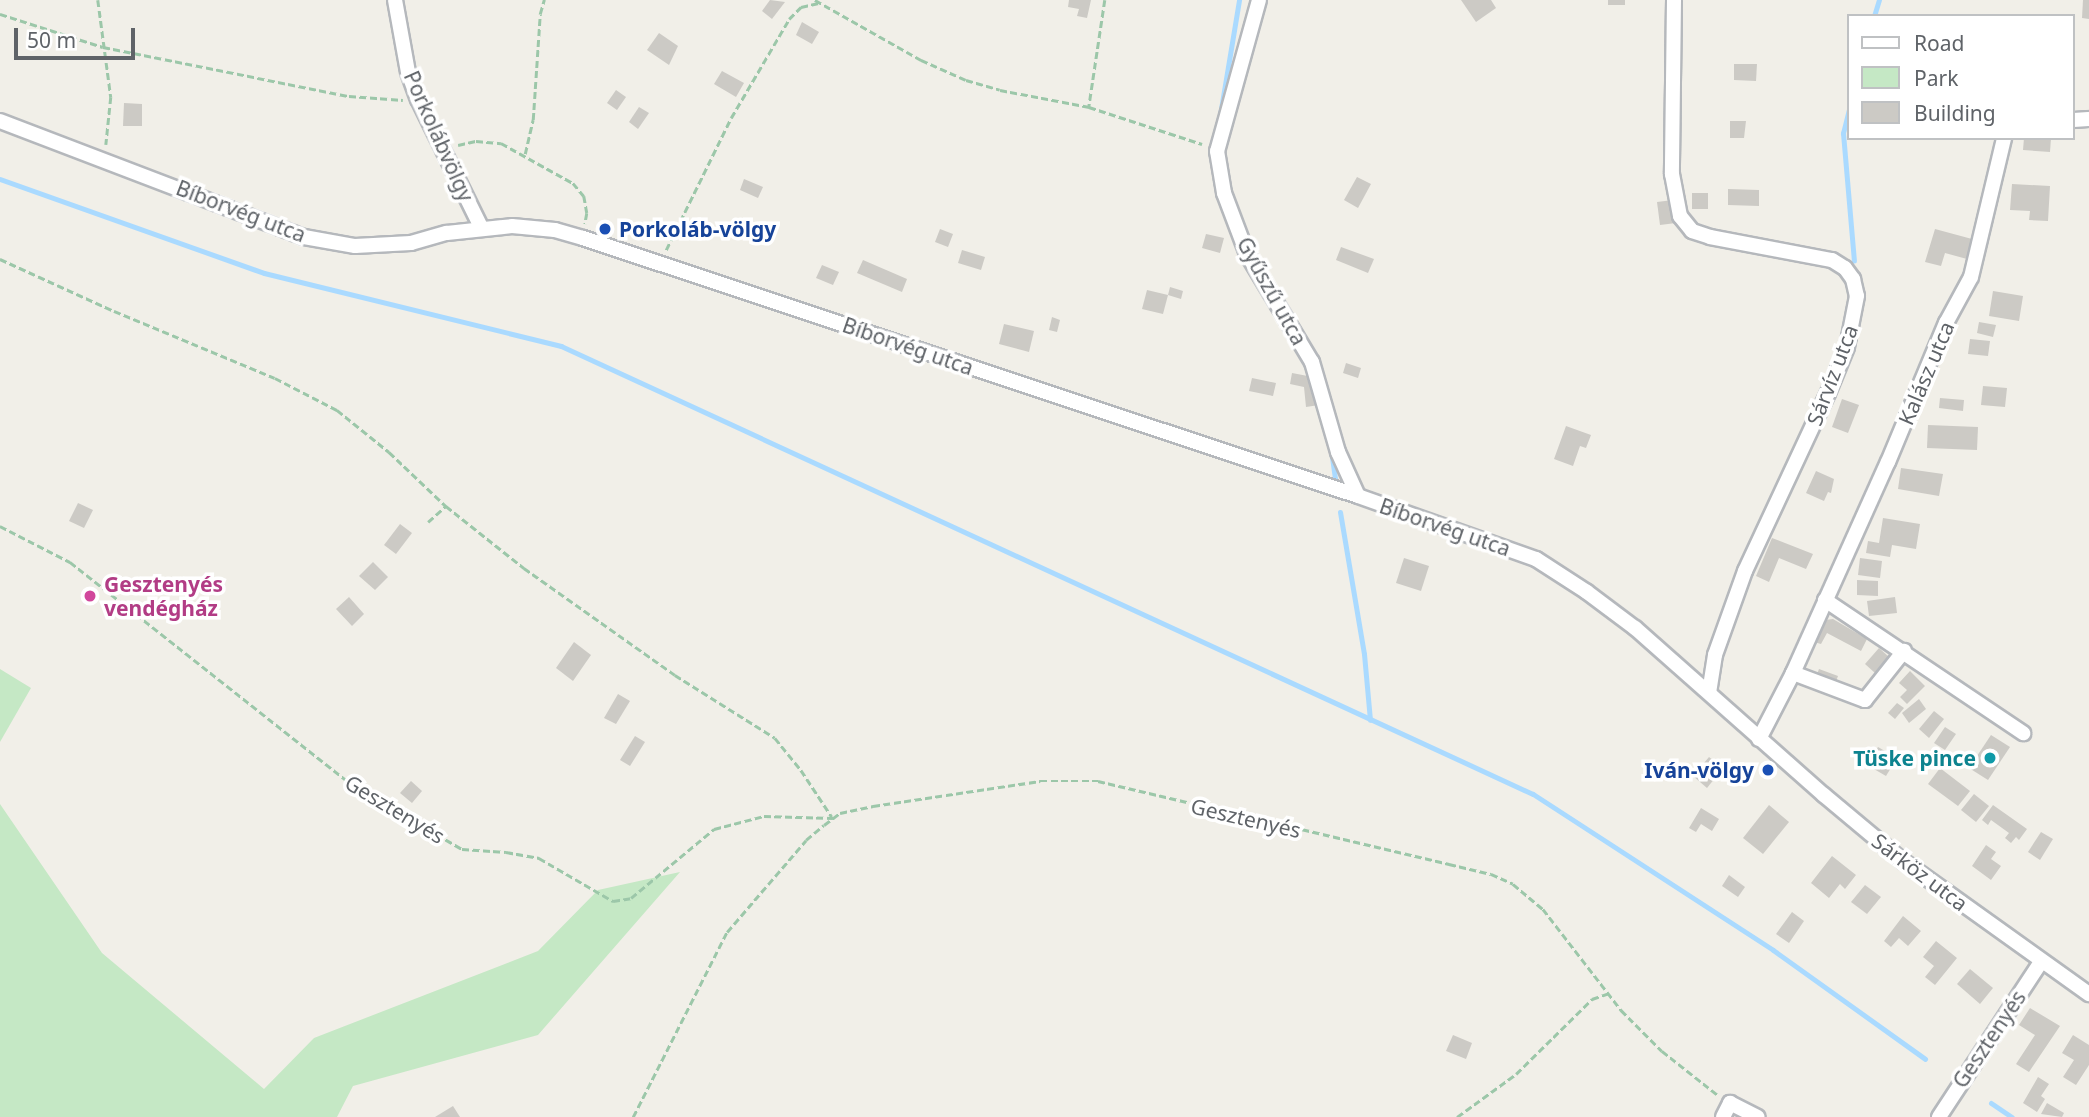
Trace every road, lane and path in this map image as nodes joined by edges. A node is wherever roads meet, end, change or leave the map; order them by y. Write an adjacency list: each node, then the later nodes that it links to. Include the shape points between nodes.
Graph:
1 (98, 0): 10 (path)
2 (395, 0): 11 (street, Porkolábvölgy, via 408,72)
3 (544, 0): 17 (path)
4 (815, 0): 8 (path)
5 (1105, 0): 12 (path)
6 (1259, 0): 16 (street, Gyűszű utca)
7 (1674, 0): 30 (street, Sárvíz utca, via 1672,174 1680,216 1692,231 1710,237 1832,260 1853,279 1857,296 1847,347 1833,382 1745,571 1715,655)
8 (819, 3): 12 (path, via 966,80); 22 (path, via 801,7 789,19 731,118 670,237)
9 (0, 15): 10 (path)
10 (103, 47): 11 (path, via 349,96); 18 (path, via 111,97)
11 (418, 99): 15 (street, Porkolábvölgy)
12 (1089, 107): 16 (path)
13 (0, 121): 18 (street, Bíborvég utca)
14 (2004, 140): 27 (street, Kalász utca, via 1970,277)
15 (441, 148): 17 (path, via 501,142); 19 (street, Porkolábvölgy)
16 (1217, 151): 23 (street, Gyűszű utca, via 1224,193 1247,254 1312,362 1338,452)
17 (526, 154): 20 (path, via 573,183 584,196)
18 (103, 159): 19 (street, Bíborvég utca, via 304,237 355,246 411,243)
19 (482, 229): 20 (street, Bíborvég utca, via 512,226)
20 (583, 238): 22 (street, Bíborvég utca)
21 (0, 259): 24 (path, via 275,378 337,410)
22 (662, 263): 23 (street, Bíborvég utca)
23 (1358, 496): 30 (street, Bíborvég utca, via 1536,559 1635,628)
24 (446, 506): 25 (path); 33 (path, via 535,576 775,738)
25 (428, 522)
26 (0, 526): 33 (path, Gesztenyés, via 70,562 355,787 462,849 539,858 613,901 631,898 714,829 764,816)
27 (1825, 600): 28 (street); 29 (street, Kalász utca)
28 (1904, 651): 29 (street, via 1865,700); 31 (street)
29 (1793, 673): 32 (street, Kalász utca)
30 (1709, 692): 32 (street, Bíborvég utca)
31 (2023, 733)
32 (1759, 739): 34 (street, Sárköz utca, via 1903,861)
33 (833, 818): 35 (path, Gesztenyés, via 873,806 1040,781 1098,781 1491,874 1513,884 1543,909); 38 (path, Gesztenyés, via 806,840 727,932)
34 (2041, 962): 36 (street, Sárköz utca); 42 (street, Gesztenyés)
35 (1609, 993): 37 (path, Gesztenyés, via 1662,1051); 39 (path, via 1592,999 1516,1074)
36 (2089, 994)
37 (1730, 1103): 40 (street); 41 (street)
38 (633, 1117)
39 (1457, 1117)
40 (1723, 1117)
41 (1758, 1117)
42 (1938, 1117)

